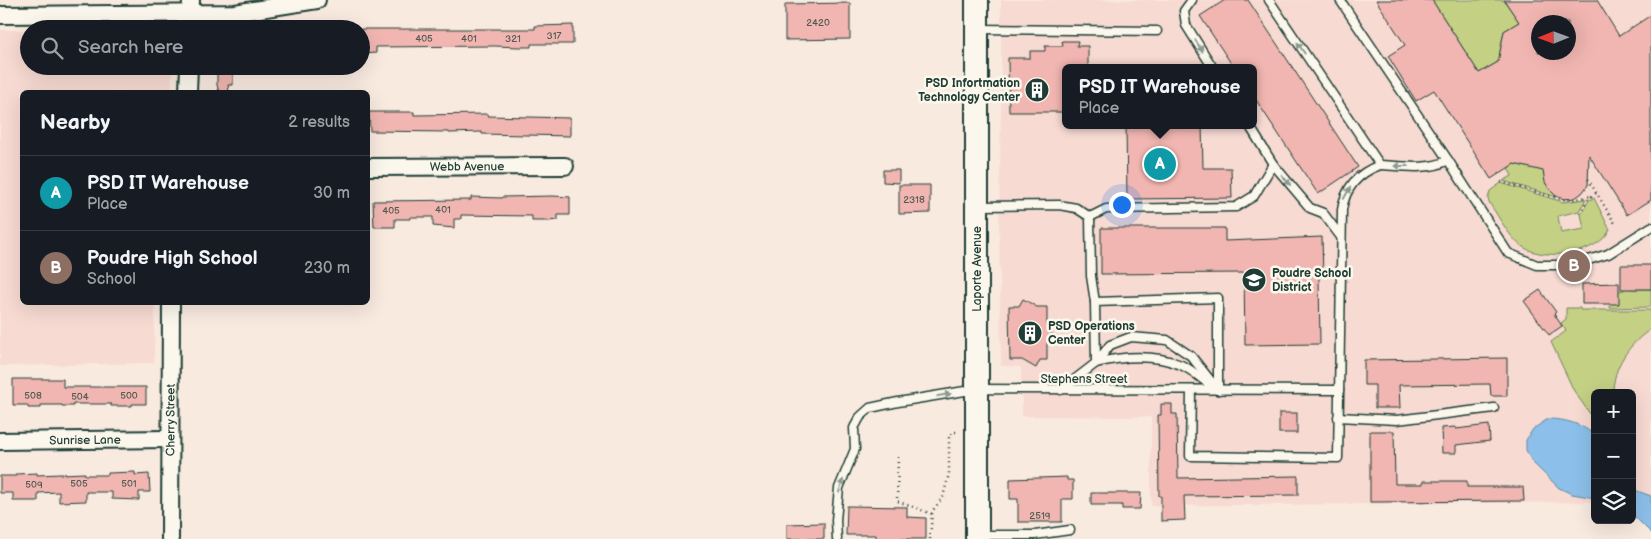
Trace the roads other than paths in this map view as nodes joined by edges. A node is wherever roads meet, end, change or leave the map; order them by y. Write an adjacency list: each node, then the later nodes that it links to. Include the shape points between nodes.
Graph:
1 (317, 0): 6 (street, via 235,13)
2 (976, 0): 8 (street, Laporte Avenue)
3 (1192, 0): 10 (lane, one-way to 10, via 1184,11 1186,25)
4 (1269, 0): 16 (lane, one-way to 4)
5 (1340, 0): 14 (lane)
6 (191, 14): 7 (street)
7 (0, 15)
8 (976, 28): 9 (lane); 19 (street, Laporte Avenue)
9 (1157, 31)
10 (1210, 64)
11 (189, 75): 12 (street)
12 (188, 90)
13 (1251, 129): 15 (lane)
14 (1448, 160): 16 (lane, one-way to 16, via 1425,166); 21 (lane, via 1508,253 1537,265 1572,265 1608,254)
15 (1273, 164): 20 (lane, via 1254,196 1236,207 1106,209); 22 (lane, one-way to 22, via 1310,208 1323,213)
16 (1380, 165): 22 (lane, one-way to 16, via 1344,197 1354,182)
17 (565, 166): 18 (street, Webb Avenue)
18 (370, 168)
19 (978, 206): 20 (lane, via 1060,205 1076,208); 26 (street, Laporte Avenue)
20 (1090, 217): 23 (lane)
21 (1651, 227)
22 (1341, 236): 30 (lane)
23 (1095, 302): 25 (lane); 29 (lane, via 1218,298)
24 (171, 305): 33 (street, Cherry Street)
25 (1096, 363): 27 (lane); 29 (lane, via 1114,358 1161,358 1182,366); 29 (lane, via 1110,345 1131,338 1167,340 1191,356)
26 (977, 390): 27 (lane, Stephens Street); 36 (street, Laporte Avenue); 38 (lane, Stephens Street, one-way to 26, via 839,488 855,449 854,428 860,417 870,408)
27 (1061, 390): 28 (lane, Stephens Street)
28 (1191, 390): 29 (lane, Stephens Street); 32 (lane, via 1190,456 1338,458)
29 (1218, 390): 30 (lane, Stephens Street)
30 (1338, 390): 32 (lane)
31 (1494, 408): 32 (lane, via 1397,420)
32 (1338, 417)
33 (169, 439): 34 (street, Sunrise Lane); 37 (street, Cherry Street)
34 (0, 441)
35 (1070, 530): 36 (lane)
36 (977, 537)
37 (170, 539)
38 (838, 539)

